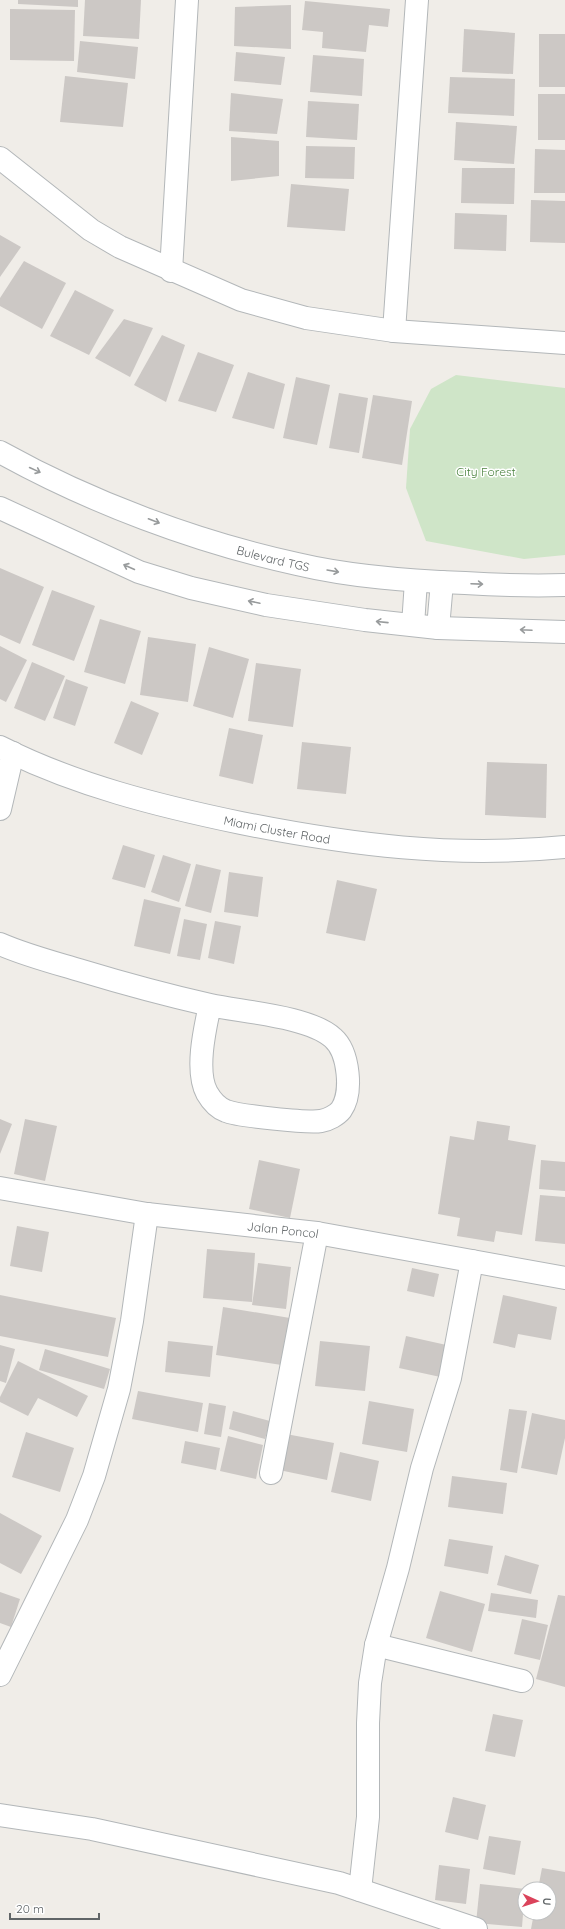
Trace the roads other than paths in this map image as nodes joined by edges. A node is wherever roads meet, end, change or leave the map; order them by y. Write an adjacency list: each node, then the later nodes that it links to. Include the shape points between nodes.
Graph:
1 (187, 0): 4 (street)
2 (417, 0): 5 (street)
3 (0, 158): 4 (street, via 91,230)
4 (171, 271): 5 (street, via 241,300 306,318)
5 (394, 331): 6 (street)
6 (565, 342)
7 (0, 452): 9 (street, Bulevard TGS, one-way to 9, via 106,502 222,544 297,564 352,574)
8 (0, 508): 12 (street, one-way to 8, via 320,614 191,588 139,572)
9 (416, 580): 10 (street, Bulevard TGS); 12 (street)
10 (442, 582): 11 (street, Bulevard TGS, one-way to 11); 13 (street)
11 (565, 585)
12 (413, 625): 13 (street)
13 (438, 628): 14 (street, one-way to 13)
14 (565, 632)
15 (6, 750): 16 (street); 17 (street, Miami Cluster Road, via 67,775 168,807 317,838 414,850 455,852)
16 (0, 809)
17 (565, 848)
18 (0, 944): 19 (street, via 117,982)
19 (210, 1005): 19 (street, via 292,1020 320,1029 334,1038 341,1048 347,1068 341,1110 333,1117 321,1121 226,1111 214,1103 206,1092 202,1064 202,1046)
20 (0, 1188): 21 (street, Jalan Poncol)
21 (147, 1214): 22 (street, Jalan Poncol); 27 (street, via 132,1321 119,1389 94,1476 77,1520)
22 (317, 1233): 23 (street, Jalan Poncol); 25 (street)
23 (472, 1261): 24 (street, Jalan Poncol); 26 (street, via 450,1378 422,1468)
24 (565, 1278)
25 (271, 1473)
26 (376, 1645): 28 (street); 30 (street, via 370,1683 368,1817)
27 (0, 1675)
28 (522, 1681)
29 (0, 1815): 30 (street, via 92,1828 298,1873)
30 (360, 1890): 31 (street)
31 (476, 1929)

